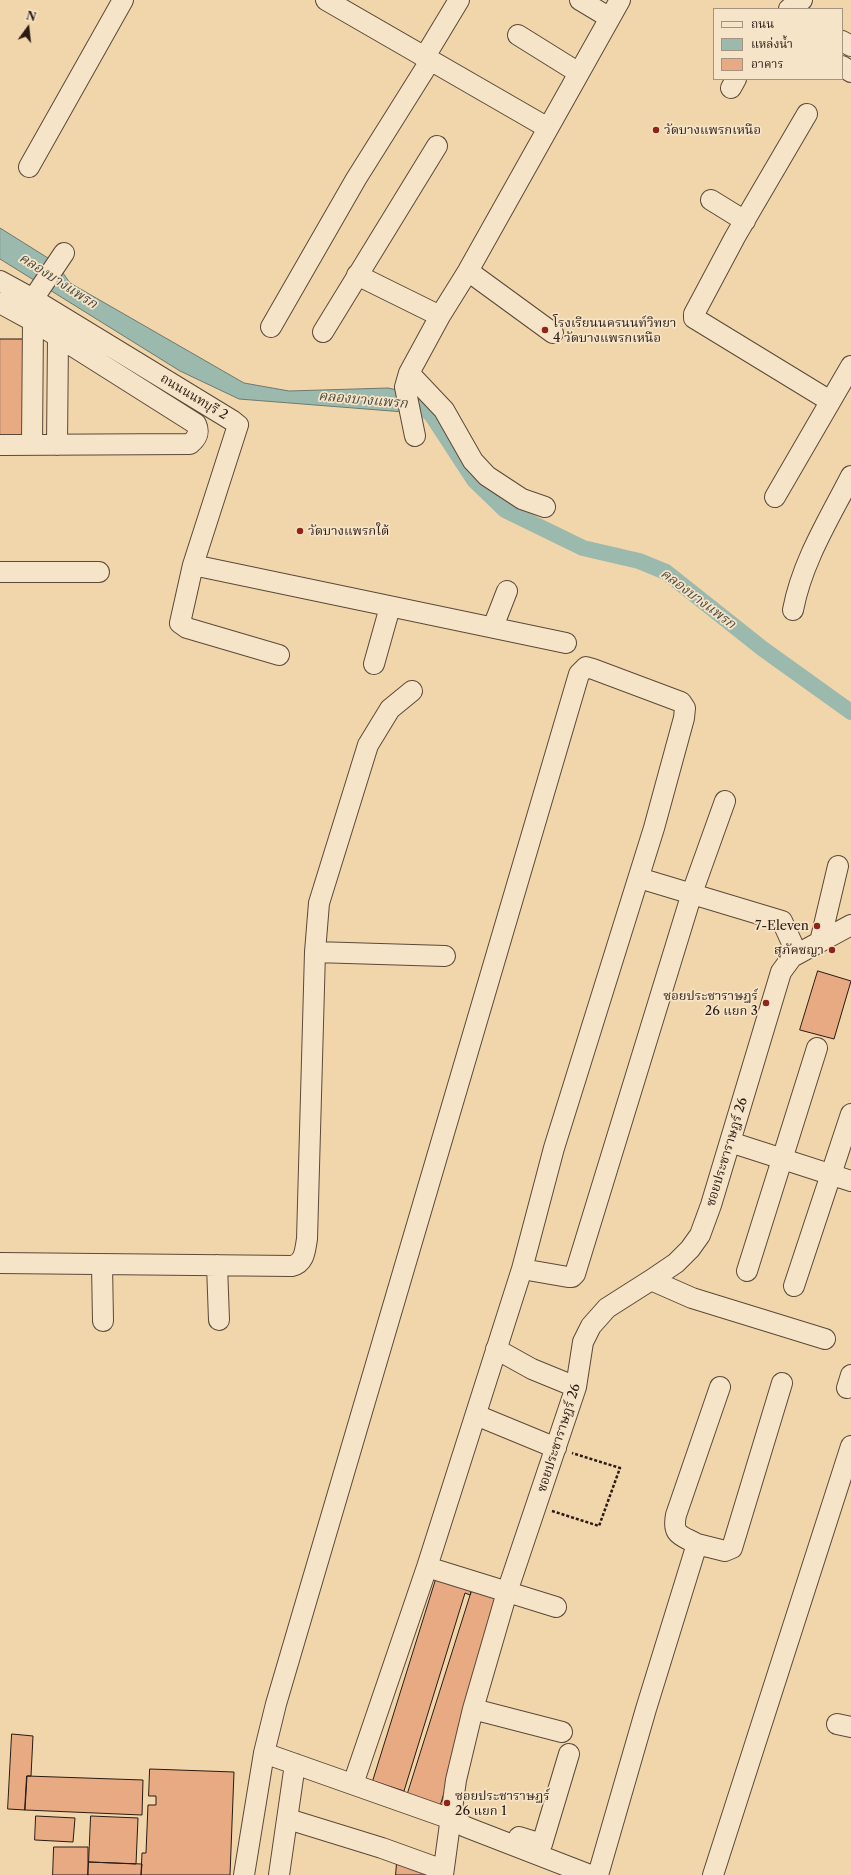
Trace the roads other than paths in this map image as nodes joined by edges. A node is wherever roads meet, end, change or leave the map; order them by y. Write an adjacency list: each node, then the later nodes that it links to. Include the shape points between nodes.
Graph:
1 (123, 0): 14 (street)
2 (326, 0): 9 (street)
3 (459, 0): 9 (street)
4 (620, 0): 7 (street)
5 (802, 0): 6 (street)
6 (790, 8)
7 (597, 10): 10 (street)
8 (518, 35): 10 (street)
9 (427, 59): 12 (street); 25 (street)
10 (572, 68): 12 (street)
11 (807, 114): 16 (street)
12 (548, 128): 18 (street)
13 (437, 146): 19 (street)
14 (29, 167)
15 (711, 200): 16 (street)
16 (744, 221): 31 (street, via 697,307 694,318)
17 (62, 256): 21 (street)
18 (468, 271): 23 (street); 27 (street)
19 (357, 275): 23 (street); 26 (street)
20 (0, 281): 21 (street, ถนนนนทบุรี 2)
21 (36, 295): 39 (street, ถนนนนทบุรี 2, via 238,426)
22 (0, 303): 24 (street)
23 (440, 316): 30 (street)
24 (33, 322): 28 (street); 34 (street)
25 (271, 327)
26 (323, 332)
27 (554, 333)
28 (58, 337): 35 (street); 35 (street, via 196,424 199,430 197,439 190,444)
29 (851, 366): 31 (street)
30 (407, 380): 32 (street); 38 (street, via 444,410 468,453 487,476 522,499)
31 (830, 401): 37 (street)
32 (413, 427)
33 (0, 445): 34 (street)
34 (32, 445): 35 (street)
35 (57, 445)
36 (851, 476): 44 (street, via 805,568)
37 (775, 497)
38 (545, 507)
39 (193, 565): 43 (street); 47 (street, ถนนนนทบุรี 2, via 180,623 188,628)
40 (0, 572): 41 (street)
41 (99, 572)
42 (508, 591): 45 (street)
43 (390, 607): 45 (street); 48 (street)
44 (793, 610)
45 (493, 627): 46 (street)
46 (566, 643)
47 (279, 655)
48 (374, 664)
49 (412, 691): 56 (street, via 390,709 368,745 319,903)
50 (725, 801): 53 (street)
51 (838, 866): 55 (street)
52 (639, 878): 53 (street); 68 (street, via 554,1148); 88 (street, via 685,708 681,702 586,667 576,682 280,1689)
53 (692, 893): 57 (street, via 782,921); 68 (street, via 575,1274 568,1277)
54 (849, 929): 55 (street, ซอยประชาราษฎร์ 26)
55 (820, 942): 57 (street, ซอยประชาราษฎร์ 26)
56 (315, 952): 58 (street); 67 (street, via 307,1232 303,1257 298,1264 292,1266)
57 (797, 954): 61 (street, ซอยประชาราษฎร์ 26, via 781,972)
58 (444, 956)
59 (817, 1048): 62 (street)
60 (851, 1114): 63 (street)
61 (730, 1142): 62 (street); 70 (street, ซอยประชาราษฎร์ 26, via 700,1235 676,1263)
62 (782, 1159): 63 (street); 69 (street)
63 (831, 1175): 64 (street); 71 (street)
64 (851, 1181)
65 (0, 1262): 66 (street)
66 (102, 1265): 67 (street); 73 (street)
67 (217, 1265): 72 (street)
68 (522, 1269): 75 (street)
69 (747, 1271)
70 (651, 1280): 74 (street, via 692,1298); 77 (street, ซอยประชาราษฎร์ 26, via 607,1308 591,1326 583,1342)
71 (794, 1286)
72 (219, 1320)
73 (103, 1322)
74 (825, 1340)
75 (496, 1349): 77 (street, via 532,1369); 79 (street)
76 (782, 1383): 82 (street, via 732,1548 725,1551)
77 (576, 1387): 81 (street, ซอยประชาราษฎร์ 26)
78 (720, 1387): 82 (street, via 674,1527 677,1533)
79 (476, 1415): 81 (street); 83 (street)
80 (851, 1446): 101 (street)
81 (556, 1448): 84 (street, ซอยประชาราษฎร์ 26)
82 (697, 1544): 100 (street)
83 (427, 1567): 84 (street); 91 (street)
84 (507, 1592): 85 (street); 86 (street, ซอยประชาราษฎร์ 26)
85 (556, 1607)
86 (473, 1710): 87 (street); 93 (street, ซอยประชาราษฎร์ 26, via 456,1780)
87 (562, 1732)
88 (264, 1753): 90 (street); 97 (street)
89 (569, 1754): 95 (street, via 542,1844)
90 (295, 1764): 91 (street); 92 (street)
91 (353, 1784): 93 (street)
92 (288, 1819): 96 (street, via 382,1848); 98 (street)
93 (458, 1823): 95 (street); 96 (street, ซอยประชาราษฎร์ 26)
94 (492, 1829): 95 (street)
95 (518, 1842): 99 (street)
96 (443, 1873)
97 (244, 1875)
98 (280, 1875)
99 (590, 1875)
100 (598, 1875)
101 (713, 1875)

